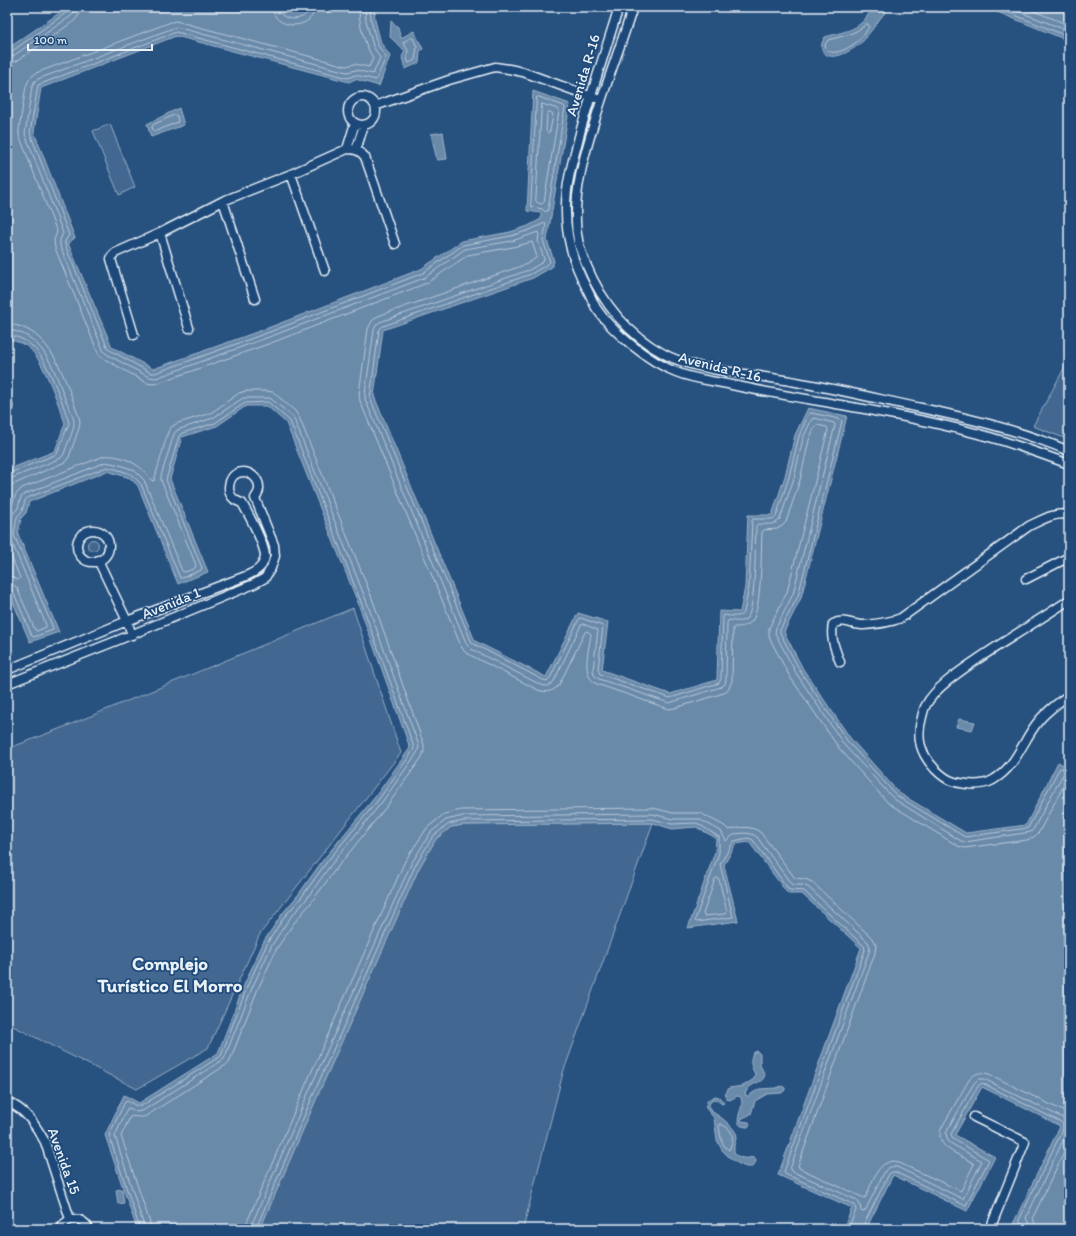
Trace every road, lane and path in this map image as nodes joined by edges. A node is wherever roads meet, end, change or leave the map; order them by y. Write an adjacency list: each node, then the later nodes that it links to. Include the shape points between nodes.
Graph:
1 (619, 7): 3 (street, Avenida R-16)
2 (633, 7): 4 (street, Avenida R-16)
3 (590, 97): 4 (street); 5 (street, via 523,72 495,67); 19 (street, Avenida R-16, via 573,161 567,196 566,225 570,249 579,275 596,308 612,326 625,340 659,364)
4 (601, 100): 18 (street, Avenida R-16, via 583,160 576,197 576,223 583,257 592,278 614,314 644,341 664,354)
5 (375, 106): 6 (street, via 365,97 358,97 352,101 348,111); 7 (street, via 375,116)
6 (355, 123): 7 (street); 8 (street)
7 (364, 125): 9 (street)
8 (347, 149): 9 (street); 10 (street)
9 (356, 150): 13 (street, via 365,156)
10 (291, 174): 11 (street); 14 (street)
11 (223, 201): 12 (street); 15 (street)
12 (160, 233): 16 (street); 17 (street, via 115,253 111,259)
13 (394, 244)
14 (325, 271)
15 (255, 299)
16 (189, 328)
17 (134, 335)
18 (687, 363): 19 (street); 22 (street, Avenida R-16, via 951,414 1042,440)
19 (683, 374): 23 (street, Avenida R-16, via 953,428 1001,440)
20 (7, 402): 21 (street)
21 (7, 413)
22 (1069, 451)
23 (1069, 464)
24 (255, 498): 25 (street); 25 (street, Avenida 1, via 259,491 254,476 246,472 238,473 228,486 230,494); 32 (street, Avenida 1, via 274,545 275,556 271,568 264,578 254,584)
25 (242, 503): 30 (street, Avenida 1, via 263,548 265,558 262,565 258,571)
26 (1069, 515): 37 (street, via 1052,515 1028,526 901,618 888,623 862,625 839,621 833,624 831,633)
27 (1069, 557): 29 (street)
28 (98, 560): 33 (street)
29 (1026, 579)
30 (194, 596): 32 (street); 33 (street, Avenida 1)
31 (1069, 600): 40 (street, via 1000,644 951,678 937,691 926,705 920,724 921,748 933,767 952,782 983,784 1006,770 1037,722)
32 (198, 607): 34 (street, Avenida 1)
33 (127, 621): 34 (street); 35 (street, Avenida 1)
34 (132, 635): 36 (street, Avenida 1)
35 (67, 646): 36 (street); 38 (street, Avenida 1)
36 (71, 659): 39 (street, Avenida 1)
37 (840, 662)
38 (7, 670)
39 (7, 684)
40 (1069, 695)
41 (7, 1102): 43 (street, Avenida 15, via 23,1111 39,1131)
42 (974, 1116): 46 (street, via 1025,1142)
43 (70, 1219): 44 (street); 45 (street, via 79,1219)
44 (61, 1229)
45 (89, 1229)
46 (990, 1229)

